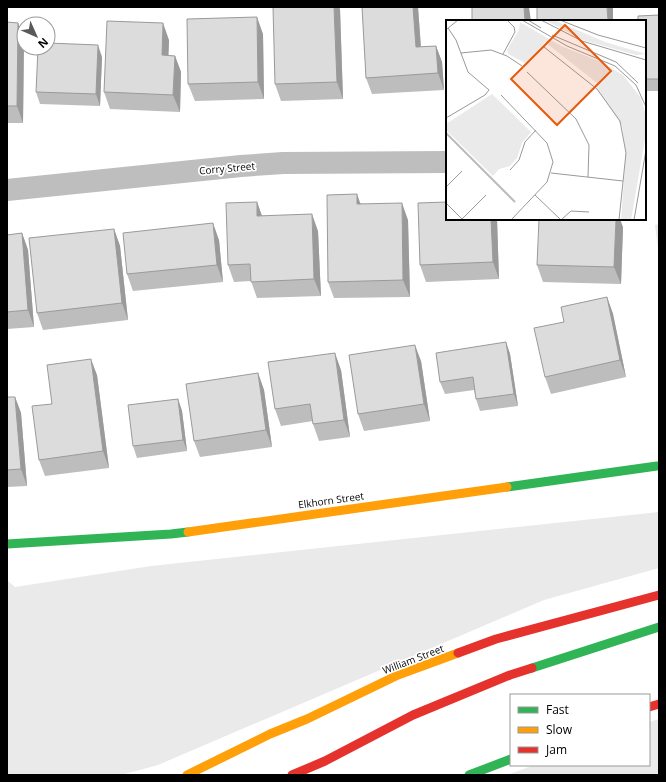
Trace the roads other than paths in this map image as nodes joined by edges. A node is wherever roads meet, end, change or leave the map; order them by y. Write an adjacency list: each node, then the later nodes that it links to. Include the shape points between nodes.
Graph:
1 (446, 162): 2 (street, Corry Street, via 241,166)
2 (7, 190)
3 (657, 466): 4 (main road, Elkhorn Street, via 171,534)
4 (7, 544)
5 (659, 595): 8 (main road, William Street, via 496,639 398,675)
6 (659, 626): 9 (main road, via 510,675 413,716)
7 (510, 759): 10 (main road)
8 (187, 775)
9 (292, 775)
10 (469, 775)

